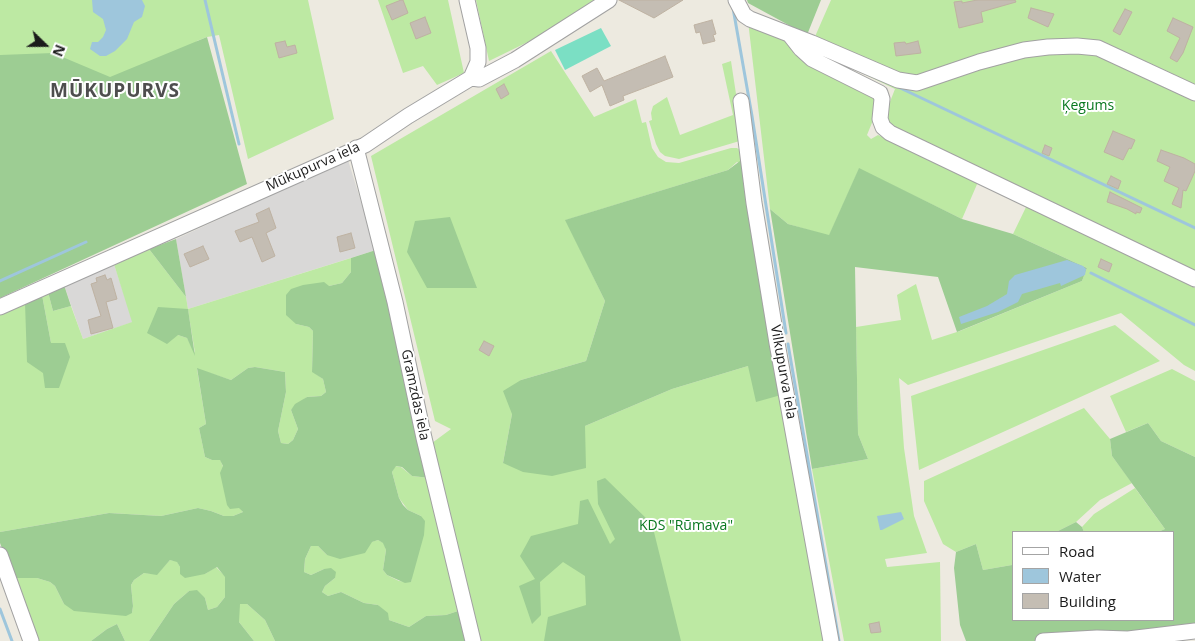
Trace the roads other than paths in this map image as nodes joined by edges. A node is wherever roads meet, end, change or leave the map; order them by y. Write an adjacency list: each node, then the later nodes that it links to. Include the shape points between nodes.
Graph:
1 (466, 0): 5 (street, via 478,48 478,62)
2 (609, 0): 5 (street, Mūkupurva iela, via 515,60 479,79)
3 (736, 0): 4 (street, via 744,16)
4 (790, 35): 6 (street, via 898,80 917,83 1024,50 1078,46 1098,48); 9 (street, via 812,59 880,93 880,120 890,133)
5 (471, 78): 8 (street, Mūkupurva iela)
6 (1195, 93)
7 (741, 101): 15 (street, Vilkupurva iela, via 777,343)
8 (356, 148): 10 (street, Mūkupurva iela); 14 (street, Gramzdas iela)
9 (1195, 279)
10 (0, 307)
11 (0, 555): 13 (street)
12 (1195, 631): 16 (street, via 1128,639)
13 (32, 641)
14 (473, 641)
15 (831, 641)
16 (1043, 641)

